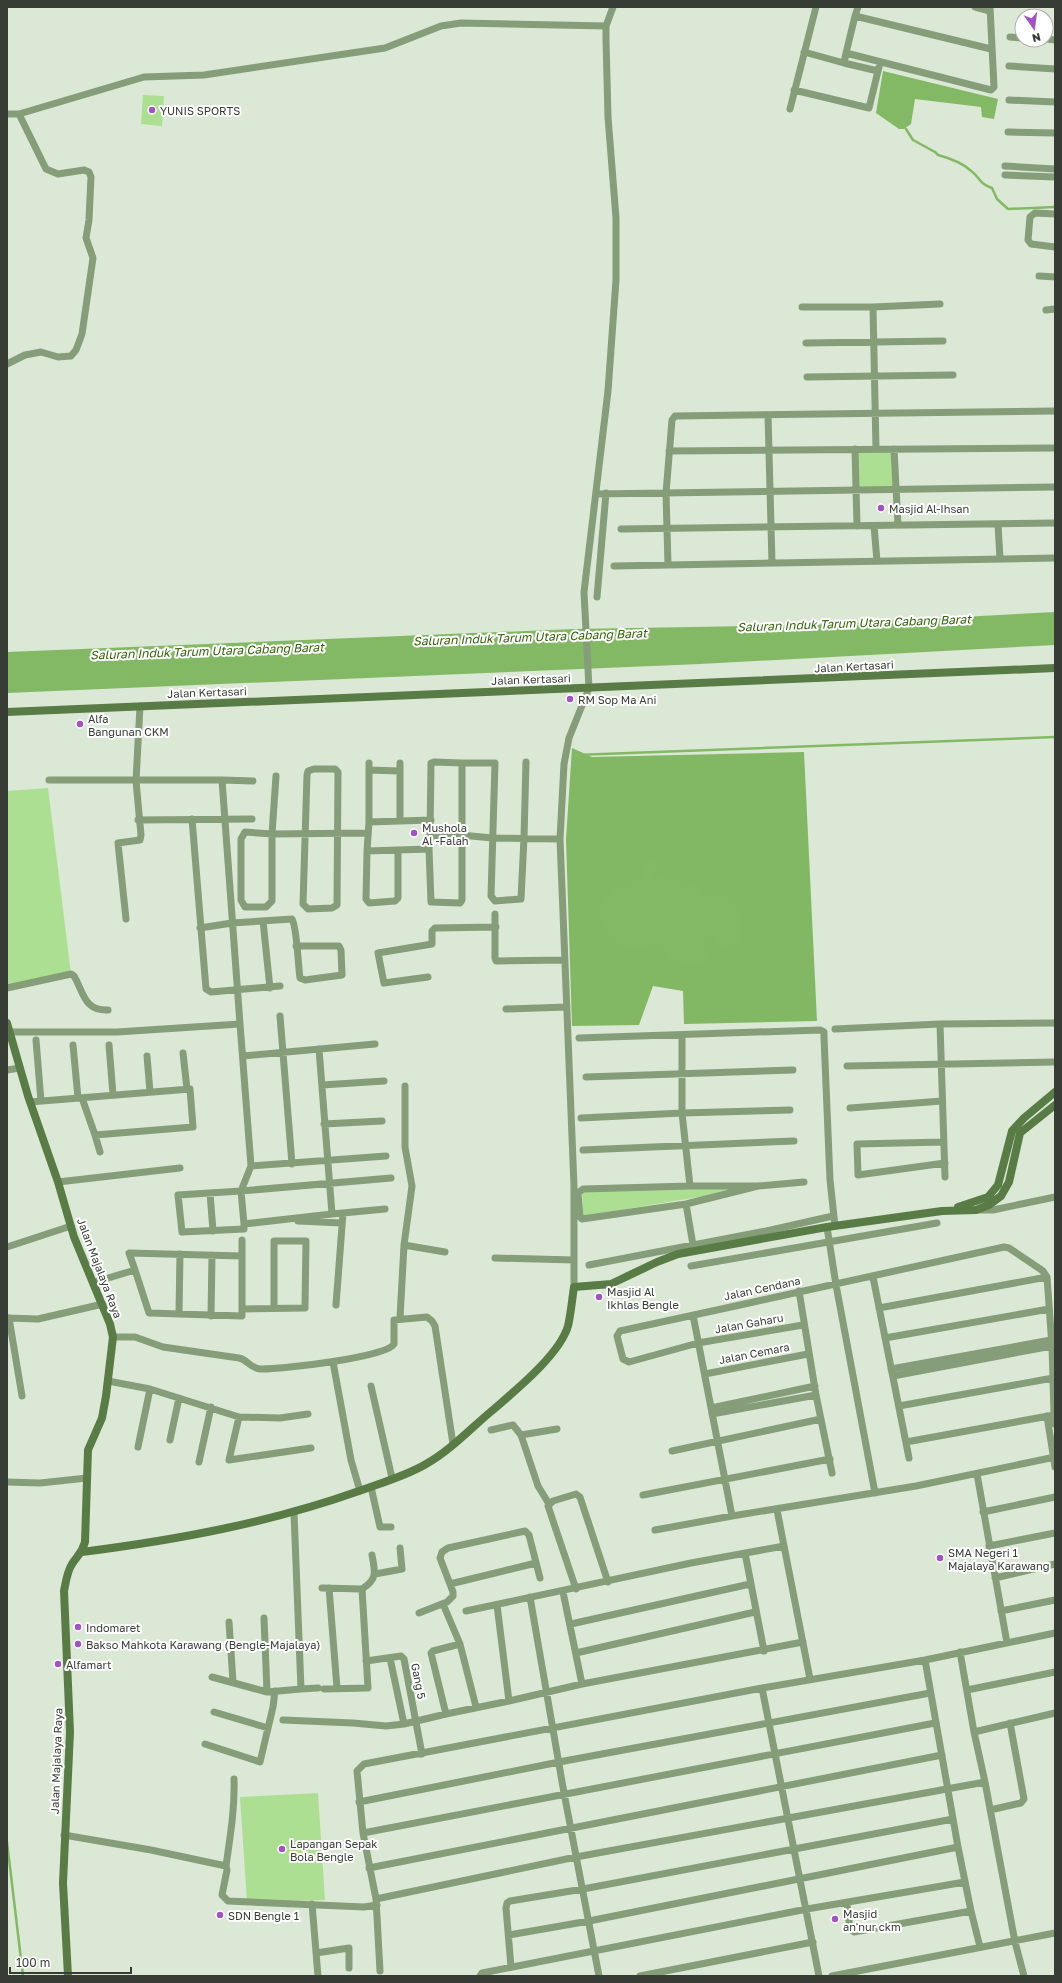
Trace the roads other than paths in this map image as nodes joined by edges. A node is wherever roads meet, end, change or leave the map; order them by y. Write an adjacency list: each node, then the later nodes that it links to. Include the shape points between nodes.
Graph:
1 (613, 7): 7 (street)
2 (816, 7): 11 (street)
3 (858, 7): 6 (street)
4 (976, 7): 5 (street)
5 (990, 9): 10 (street)
6 (855, 16): 10 (street); 12 (street)
7 (608, 22): 23 (street, via 461,23 441,26 385,48 204,75 144,76); 60 (street, via 608,118 616,218 616,280 608,391)
8 (1010, 37): 9 (street)
9 (1014, 37)
10 (991, 49): 13 (street, via 994,87 991,90)
11 (804, 52): 14 (street); 18 (street)
12 (846, 53): 13 (street); 14 (street)
13 (881, 62): 17 (street)
14 (844, 63): 17 (street)
15 (1009, 66): 16 (street)
16 (1055, 69)
17 (878, 71): 18 (street, via 869,108)
18 (794, 90): 21 (street)
19 (1009, 100): 20 (street)
20 (1055, 102)
21 (790, 109)
22 (7, 114): 23 (street)
23 (19, 114): 42 (street, via 46,168 58,174 84,170 89,172 91,177 86,238 93,258 82,334 76,350 71,356 58,357 40,352 24,355)
24 (1008, 132): 25 (street)
25 (1055, 133)
26 (1005, 166): 27 (street)
27 (1055, 168)
28 (1005, 175): 29 (street)
29 (1055, 177)
30 (1055, 214): 31 (street, via 1041,213 1030,217 1028,240 1036,246)
31 (1055, 247)
32 (1039, 276): 33 (street)
33 (1055, 277)
34 (940, 304): 36 (street)
35 (802, 307): 36 (street)
36 (873, 307): 39 (street)
37 (1055, 309): 38 (street)
38 (1046, 310)
39 (874, 341): 40 (street); 41 (street); 44 (street)
40 (943, 341)
41 (806, 343)
42 (7, 364)
43 (953, 375): 44 (street)
44 (873, 376): 45 (street); 47 (street)
45 (807, 377)
46 (1055, 411): 47 (street)
47 (874, 414): 48 (street); 51 (street)
48 (768, 415): 53 (street); 54 (street, via 675,416 672,420)
49 (1055, 448): 52 (street)
50 (855, 449): 51 (street); 53 (street); 57 (street)
51 (876, 449): 52 (street)
52 (894, 449): 56 (street)
53 (768, 450): 54 (street); 58 (street)
54 (669, 451): 59 (street)
55 (1055, 487): 56 (street)
56 (896, 489): 57 (street); 64 (street)
57 (856, 490): 58 (street); 65 (street)
58 (769, 491): 59 (street); 67 (street)
59 (666, 493): 61 (street); 69 (street)
60 (596, 494): 61 (street); 78 (street, via 584,594)
61 (606, 494): 76 (street)
62 (1055, 523): 63 (street)
63 (998, 524): 64 (street); 71 (street)
64 (898, 525): 66 (street)
65 (857, 526): 66 (street); 67 (street)
66 (874, 526): 72 (street)
67 (770, 527): 69 (street); 73 (street)
68 (621, 528): 69 (street)
69 (666, 528): 74 (street)
70 (1055, 558): 71 (street)
71 (1000, 559): 72 (street)
72 (877, 561): 73 (street)
73 (772, 563): 74 (street)
74 (668, 565): 75 (street)
75 (614, 566)
76 (597, 597)
77 (1055, 668): 78 (street, Jalan Kertasari)
78 (589, 688): 79 (street, Jalan Kertasari); 105 (street, via 569,738 564,764)
79 (140, 706): 80 (street, Jalan Kertasari); 88 (street)
80 (7, 712)
81 (526, 762): 104 (street)
82 (400, 763): 84 (street)
83 (462, 763): 95 (street, via 431,763); 101 (street); 103 (street, via 496,764)
84 (399, 771): 94 (street); 96 (street, via 369,767)
85 (276, 776): 98 (street)
86 (49, 780): 88 (street)
87 (222, 780): 88 (street); 89 (street); 91 (street)
88 (136, 781): 93 (street)
89 (253, 781)
90 (192, 819): 91 (street); 93 (street); 114 (street)
91 (224, 819): 92 (street); 112 (street)
92 (252, 819)
93 (138, 820): 110 (street, via 140,840 118,842)
94 (400, 820): 95 (street); 96 (street)
95 (431, 820): 102 (street)
96 (369, 822): 97 (street)
97 (368, 833): 100 (street); 108 (street)
98 (272, 834): 98 (street, via 245,832 242,835 241,900 245,907 266,907 272,901); 99 (street)
99 (304, 834): 100 (street); 100 (street, via 308,770 321,769 335,769 338,772); 100 (street, via 304,904 308,909 332,908 337,905)
100 (337, 834)
101 (461, 835): 102 (street); 103 (street); 106 (street, via 460,903 432,902)
102 (430, 836): 106 (street)
103 (492, 838): 104 (street); 104 (street, via 491,896 495,901 518,900 522,896)
104 (524, 838): 105 (street)
105 (560, 839): 116 (street)
106 (429, 849): 107 (street)
107 (398, 850): 108 (street); 108 (street, via 397,900 369,903 366,898)
108 (367, 851)
109 (495, 914): 113 (street)
110 (126, 920)
111 (263, 921): 112 (street); 115 (street, via 292,919); 120 (street)
112 (232, 923): 114 (street); 121 (street)
113 (496, 927): 116 (street, via 496,961); 117 (street, via 434,928 432,944 378,953 384,983)
114 (200, 928): 121 (street, via 206,989 211,992)
115 (296, 946): 115 (street, via 339,946 342,975 301,979)
116 (565, 960): 122 (street)
117 (428, 977)
118 (280, 986): 120 (street)
119 (7, 988): 124 (street, via 71,974 87,1003 96,1009)
120 (270, 988): 121 (street)
121 (238, 990): 128 (street)
122 (567, 1007): 123 (street); 215 (street, via 574,1186)
123 (506, 1009)
124 (108, 1010)
125 (280, 1016): 140 (street)
126 (7, 1023): 131 (street, Jalan Majalaya Raya)
127 (1055, 1023): 129 (street)
128 (240, 1024): 131 (street, via 117,1032); 142 (street)
129 (940, 1024): 130 (street); 144 (street)
130 (835, 1029)
131 (10, 1032): 146 (street, Jalan Majalaya Raya)
132 (682, 1036): 133 (street); 149 (street); 197 (street, via 820,1030 824,1032)
133 (579, 1038)
134 (36, 1040): 159 (street)
135 (375, 1044): 138 (street)
136 (72, 1045): 158 (street)
137 (108, 1045): 157 (street)
138 (319, 1049): 140 (street); 152 (street)
139 (183, 1053): 154 (street)
140 (283, 1053): 142 (street); 178 (street)
141 (147, 1056): 155 (street)
142 (243, 1056): 179 (street)
143 (1055, 1062): 144 (street)
144 (941, 1064): 145 (street); 160 (street)
145 (847, 1066)
146 (20, 1068): 147 (street); 161 (street, Jalan Majalaya Raya)
147 (7, 1070)
148 (793, 1070): 149 (street)
149 (681, 1073): 150 (street); 165 (street)
150 (586, 1077)
151 (384, 1081): 152 (street)
152 (322, 1085): 168 (street)
153 (406, 1086): 207 (street, via 405,1147 412,1186)
154 (187, 1089): 155 (street); 169 (street, via 190,1089 193,1128)
155 (150, 1092): 157 (street)
156 (1055, 1092): 194 (street, via 1012,1131 998,1185 988,1197)
157 (113, 1095): 158 (street)
158 (80, 1098): 159 (street); 169 (street)
159 (42, 1101): 161 (street)
160 (942, 1101): 163 (street); 171 (street)
161 (30, 1102): 183 (street, Jalan Majalaya Raya)
162 (1055, 1105): 193 (street, via 1020,1133 1008,1182 1001,1196)
163 (850, 1108)
164 (790, 1110): 165 (street)
165 (682, 1113): 166 (street); 172 (street)
166 (581, 1118)
167 (382, 1121): 168 (street)
168 (324, 1124): 176 (street)
169 (95, 1136): 174 (street)
170 (794, 1141): 172 (street)
171 (943, 1142): 177 (street); 177 (street, via 857,1144 858,1174)
172 (685, 1146): 173 (street); 186 (street)
173 (584, 1150)
174 (100, 1152)
175 (386, 1156): 176 (street)
176 (327, 1160): 178 (street); 184 (street)
177 (945, 1163): 181 (street)
178 (292, 1164): 179 (street)
179 (251, 1166): 188 (street)
180 (180, 1168): 183 (street)
181 (946, 1177)
182 (391, 1178): 184 (street)
183 (58, 1182): 202 (street, Jalan Majalaya Raya)
184 (330, 1182): 188 (street); 196 (street)
185 (804, 1182): 187 (street)
186 (690, 1186): 187 (street); 191 (street, via 582,1189 578,1192 582,1219)
187 (758, 1186): 191 (street)
188 (241, 1191): 189 (street); 201 (street)
189 (210, 1193): 204 (street); 204 (street, via 178,1195 182,1232)
190 (1055, 1197): 193 (street, via 993,1210)
191 (686, 1204): 208 (street)
192 (385, 1209): 195 (street)
193 (976, 1210): 194 (street)
194 (942, 1211): 203 (street)
195 (343, 1213): 196 (street); 199 (street)
196 (332, 1214): 198 (street)
197 (833, 1216): 203 (street); 208 (street)
198 (270, 1220): 199 (street); 201 (street)
199 (342, 1223): 226 (street)
200 (937, 1223): 206 (street)
201 (244, 1224): 204 (street, via 244,1229)
202 (71, 1226): 209 (street); 221 (street, Jalan Majalaya Raya)
203 (831, 1227): 206 (street); 223 (street, via 678,1254 611,1284)
204 (214, 1231)
205 (242, 1240): 213 (street)
206 (829, 1242): 217 (street); 222 (street)
207 (404, 1245): 210 (street); 235 (street)
208 (694, 1245): 216 (street)
209 (7, 1247)
210 (444, 1252)
211 (180, 1254): 212 (street); 218 (street, via 129,1253); 231 (street)
212 (212, 1255): 213 (street); 233 (street)
213 (242, 1256): 229 (street)
214 (495, 1258): 215 (street)
215 (574, 1260): 223 (street)
216 (589, 1265)
217 (691, 1266)
218 (135, 1270): 221 (street); 231 (street, via 148,1313)
219 (873, 1277): 220 (street, Jalan Cendana, via 1004,1247 1037,1266); 222 (street, Jalan Cendana); 228 (street)
220 (1047, 1277): 228 (street); 230 (street)
221 (94, 1282): 225 (street, Jalan Majalaya Raya)
222 (836, 1285): 224 (street, Jalan Cendana); 284 (street)
223 (574, 1287): 267 (street, via 567,1326 555,1349 520,1386)
224 (799, 1291): 232 (street, Jalan Cendana); 236 (street)
225 (103, 1304): 234 (street, via 38,1319); 237 (street, Jalan Majalaya Raya)
226 (336, 1305)
227 (274, 1308): 227 (street, via 305,1308 306,1241 274,1241); 229 (street)
228 (879, 1308): 238 (street)
229 (243, 1309): 233 (street, via 242,1316)
230 (1049, 1309): 238 (street); 240 (street)
231 (179, 1313): 233 (street)
232 (693, 1315): 239 (street); 239 (street, Jalan Cendana, via 620,1331 617,1336 623,1359 629,1362)
233 (211, 1316)
234 (8, 1318): 251 (street)
235 (400, 1318): 242 (street, via 394,1320 392,1348); 267 (street, via 427,1317 434,1323)
236 (803, 1325): 239 (street, Jalan Gaharu); 241 (street)
237 (113, 1337): 242 (street, via 135,1337 163,1347 239,1358 246,1360 252,1367 261,1369); 246 (street, Jalan Majalaya Raya)
238 (885, 1338): 243 (street)
239 (698, 1343): 244 (street)
240 (1052, 1343): 243 (street); 245 (street)
241 (808, 1354): 244 (street, Jalan Cemara); 248 (street)
242 (333, 1362): 283 (street, via 351,1460)
243 (892, 1372): 253 (street)
244 (705, 1374): 255 (street)
245 (1053, 1378): 253 (street); 257 (street)
246 (108, 1381): 249 (street); 278 (street, Jalan Majalaya Raya, via 102,1418 88,1450)
247 (371, 1386): 279 (street)
248 (815, 1386): 250 (street); 255 (street)
249 (150, 1389): 252 (street); 268 (street)
250 (816, 1395): 255 (street); 259 (street)
251 (22, 1396)
252 (179, 1398): 254 (street); 264 (street)
253 (899, 1406): 266 (street)
254 (211, 1407): 258 (street); 274 (street)
255 (711, 1411): 265 (street)
256 (308, 1414): 258 (street, via 280,1418)
257 (1050, 1415): 260 (street); 266 (street); 272 (street)
258 (239, 1417): 269 (street, via 229,1460)
259 (821, 1419): 265 (street); 273 (street)
260 (1055, 1424)
261 (557, 1429): 263 (street)
262 (491, 1430): 263 (street, via 513,1425)
263 (521, 1435): 287 (street, via 536,1482)
264 (170, 1440)
265 (716, 1440): 270 (street); 280 (street)
266 (906, 1442): 271 (street)
267 (453, 1444): 279 (street, via 425,1465)
268 (138, 1447)
269 (311, 1448)
270 (672, 1451)
271 (909, 1458)
272 (1054, 1458): 275 (street); 277 (street)
273 (830, 1459): 276 (street); 280 (street)
274 (198, 1462)
275 (1055, 1467)
276 (832, 1473)
277 (977, 1474): 284 (street); 289 (street)
278 (87, 1478): 281 (street, via 40,1483); 298 (street, Jalan Majalaya Raya, via 86,1535)
279 (392, 1478): 282 (street)
280 (724, 1479): 285 (street); 291 (street)
281 (7, 1482)
282 (371, 1487): 283 (street); 292 (street, via 380,1527)
283 (360, 1491): 290 (street)
284 (876, 1493): 288 (street)
285 (643, 1495)
286 (1055, 1497): 289 (street)
287 (549, 1504): 306 (street, via 578,1495); 310 (street)
288 (778, 1510): 291 (street); 295 (street)
289 (983, 1512): 296 (street)
290 (294, 1513): 298 (street, via 146,1544); 340 (street)
291 (732, 1516): 293 (street)
292 (391, 1527)
293 (655, 1530)
294 (1055, 1533): 296 (street)
295 (784, 1546): 299 (street); 324 (street)
296 (989, 1546): 305 (street)
297 (400, 1548): 303 (street, via 402,1569)
298 (82, 1552): 376 (street, Jalan Majalaya Raya, via 68,1571 64,1591 70,1732)
299 (745, 1553): 306 (street); 308 (street)
300 (372, 1555): 303 (street)
301 (536, 1563): 304 (street); 307 (street); 307 (street, via 529,1535 525,1531 448,1548 442,1552 440,1558)
302 (1055, 1564): 305 (street)
303 (375, 1574): 309 (street, via 370,1583)
304 (540, 1578)
305 (995, 1578): 317 (street)
306 (608, 1582): 310 (street)
307 (450, 1584): 314 (street, via 453,1596)
308 (750, 1584): 318 (street); 322 (street)
309 (362, 1589): 332 (street); 338 (street, via 326,1588)
310 (576, 1589): 311 (street)
311 (563, 1592): 312 (street); 322 (street)
312 (530, 1597): 315 (street); 344 (street)
313 (1055, 1600): 317 (street)
314 (443, 1604): 319 (street); 326 (street)
315 (496, 1605): 316 (street); 346 (street)
316 (466, 1611)
317 (1001, 1611): 325 (street)
318 (755, 1612): 327 (street); 329 (street)
319 (419, 1614)
320 (264, 1618): 343 (street)
321 (229, 1622): 336 (street)
322 (571, 1624): 329 (street)
323 (1055, 1633): 325 (street)
324 (803, 1642): 327 (street); 335 (street)
325 (1007, 1642): 328 (street)
326 (460, 1644): 347 (street); 350 (street, via 433,1650 431,1653)
327 (764, 1651): 337 (street)
328 (960, 1652): 331 (street); 341 (street)
329 (576, 1653): 337 (street)
330 (390, 1658): 332 (street, Gang 5); 352 (street, Gang 5, via 401,1656 404,1659); 355 (street)
331 (925, 1660): 335 (street); 345 (street)
332 (366, 1661): 338 (street, via 368,1688)
333 (1055, 1672): 341 (street)
334 (212, 1677): 336 (street)
335 (810, 1679): 339 (street)
336 (234, 1682): 343 (street)
337 (582, 1684): 344 (street)
338 (337, 1688): 340 (street)
339 (762, 1688): 353 (street); 358 (street)
340 (301, 1689): 342 (street)
341 (966, 1690): 359 (street)
342 (275, 1691): 343 (street); 357 (street)
343 (267, 1692)
344 (547, 1693): 346 (street); 358 (street)
345 (930, 1693): 353 (street); 356 (street)
346 (509, 1702): 347 (street)
347 (476, 1707): 350 (street)
348 (214, 1712): 357 (street)
349 (1055, 1713): 354 (street)
350 (446, 1714): 352 (street)
351 (283, 1720): 355 (street, via 353,1722 380,1726)
352 (415, 1722): 355 (street); 362 (street)
353 (769, 1722): 361 (street); 364 (street)
354 (1010, 1723): 359 (street); 371 (street, via 1024,1799 1021,1803)
355 (404, 1724)
356 (936, 1724): 361 (street); 363 (street)
357 (268, 1728): 360 (street, via 260,1762)
358 (553, 1728): 362 (street); 364 (street)
359 (974, 1732): 366 (street)
360 (205, 1744)
361 (775, 1753): 367 (street); 369 (street)
362 (422, 1754): 370 (street, via 361,1766 357,1771)
363 (942, 1755): 367 (street); 368 (street)
364 (559, 1762): 369 (street); 370 (street)
365 (234, 1779): 380 (street, via 233,1820)
366 (985, 1782): 368 (street); 371 (street)
367 (782, 1787): 372 (street); 374 (street)
368 (949, 1789): 372 (street); 373 (street)
369 (564, 1793): 374 (street); 375 (street)
370 (359, 1802): 375 (street)
371 (990, 1810): 394 (street)
372 (789, 1817): 378 (street); 379 (street)
373 (953, 1819): 377 (street); 378 (street)
374 (571, 1828): 379 (street); 381 (street)
375 (363, 1833): 381 (street)
376 (64, 1834): 380 (street); 401 (street, Jalan Majalaya Raya, via 63,1914)
377 (958, 1847): 382 (street); 383 (street)
378 (795, 1848): 382 (street); 384 (street)
379 (576, 1857): 384 (street); 385 (street)
380 (226, 1866): 386 (street, via 222,1895 226,1900)
381 (369, 1868): 385 (street)
382 (801, 1879): 388 (street); 390 (street)
383 (964, 1882): 387 (street); 389 (street)
384 (583, 1889): 390 (street); 392 (street, via 508,1902 506,1908)
385 (376, 1902): 386 (street, via 364,1907); 400 (street)
386 (312, 1904): 397 (street)
387 (847, 1904): 388 (street); 389 (street, via 850,1930 854,1932)
388 (807, 1909): 393 (street); 396 (street)
389 (971, 1911): 395 (street)
390 (589, 1921): 392 (street); 396 (street)
391 (1055, 1933): 394 (street)
392 (509, 1935): 398 (street)
393 (813, 1942): 405 (street); 406 (street)
394 (1015, 1942): 395 (street); 408 (street)
395 (980, 1947): 407 (street)
396 (595, 1952): 398 (street); 404 (street)
397 (316, 1953): 399 (street, via 348,1948); 402 (street)
398 (511, 1967): 403 (street, via 482,1973)
399 (349, 1968)
400 (380, 1971)
401 (68, 1976)
402 (318, 1976)
403 (480, 1976)
404 (600, 1976)
405 (640, 1976)
406 (819, 1976)
407 (832, 1976)
408 (1022, 1976)

